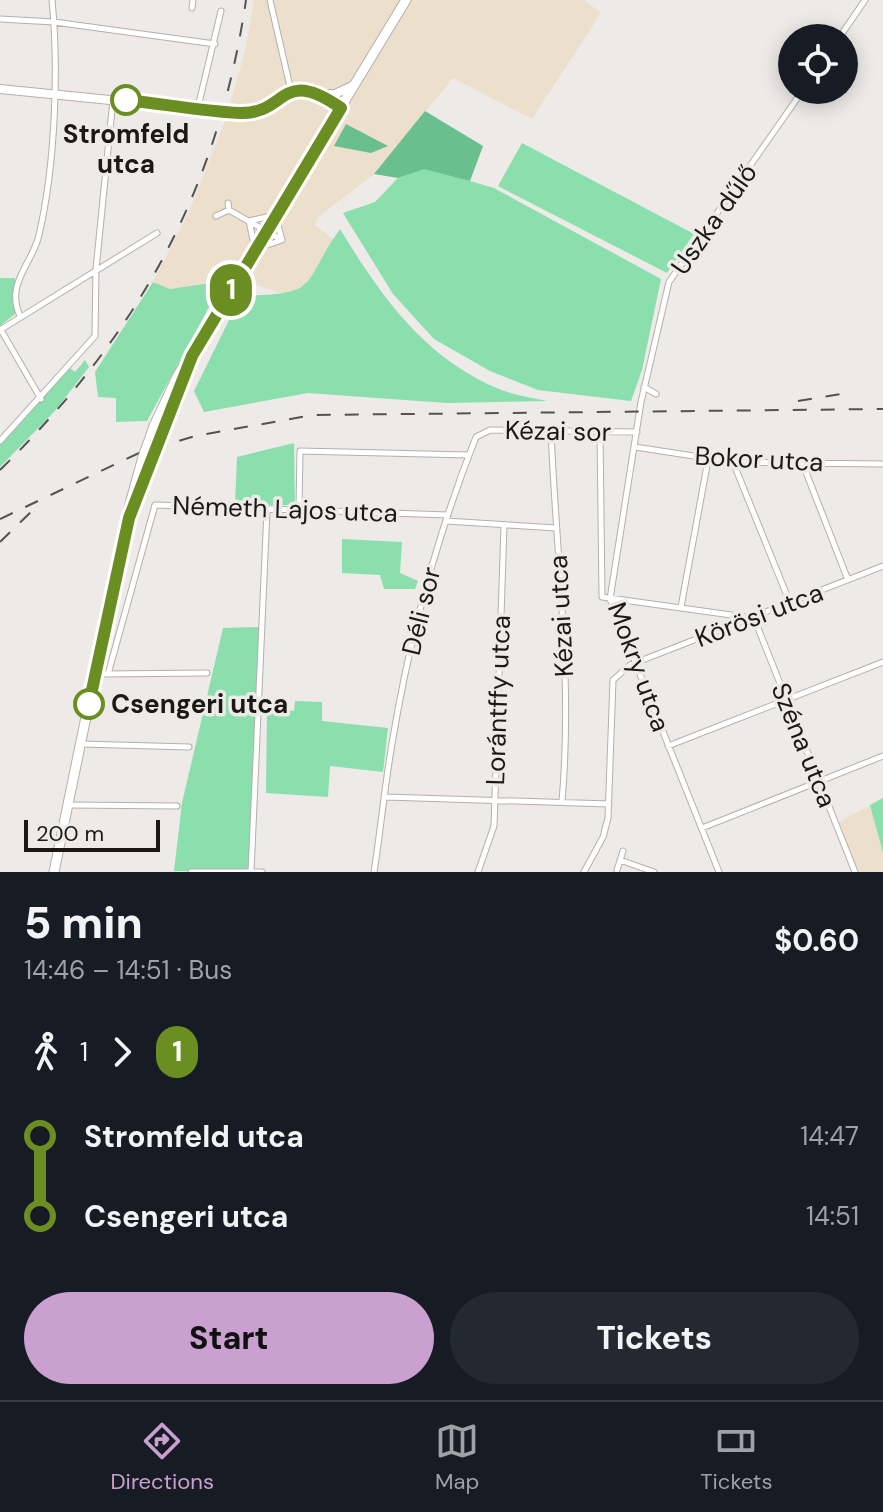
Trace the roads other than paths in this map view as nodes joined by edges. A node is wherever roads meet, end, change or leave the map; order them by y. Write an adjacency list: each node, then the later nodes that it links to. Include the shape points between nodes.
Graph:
1 (52, 0): 9 (street)
2 (193, 0): 6 (street)
3 (270, 0): 14 (street)
4 (406, 0): 12 (main road)
5 (865, 0): 10 (street)
6 (192, 8)
7 (221, 11): 11 (street)
8 (0, 19): 9 (street)
9 (54, 22): 11 (street); 16 (street)
10 (849, 24)
11 (215, 44): 19 (street)
12 (354, 85): 15 (street, via 335,94); 20 (main road)
13 (0, 89): 16 (street)
14 (291, 91): 15 (street); 19 (street, via 250,112)
15 (320, 93): 20 (street)
16 (56, 94): 17 (street); 29 (street, via 39,234 18,278)
17 (113, 99): 19 (street); 28 (street)
18 (793, 104): 31 (street, Uszka dűlő, via 669,282)
19 (198, 107)
20 (341, 108): 21 (main road)
21 (275, 215): 23 (street); 24 (main road); 26 (street)
22 (216, 216): 23 (street, via 229,206)
23 (249, 221): 24 (street); 27 (street)
24 (266, 230): 26 (street); 27 (main road)
25 (157, 233): 28 (street)
26 (283, 241): 27 (street)
27 (255, 249): 61 (main road, bridge, via 178,375 159,425 129,518)
28 (96, 269): 29 (street); 33 (street, via 95,336)
29 (20, 316): 30 (street)
30 (0, 330): 33 (street)
31 (644, 387): 32 (street); 34 (street, Uszka dűlő)
32 (656, 394)
33 (41, 399): 39 (street)
34 (641, 406): 38 (street, Mokry utca)
35 (551, 431): 36 (street, Kézai sor); 37 (street, Kézai sor); 50 (street, Kézai utca)
36 (479, 432): 41 (street, Déli sor)
37 (600, 432): 38 (street, Kézai sor); 53 (street, via 602,597)
38 (637, 432): 40 (street, Mokry utca)
39 (0, 441)
40 (635, 447): 42 (street, Bokor utca); 53 (street, Mokry utca)
41 (469, 455): 46 (street, via 300,451); 48 (street, Déli sor)
42 (708, 460): 43 (street, Bokor utca); 55 (street)
43 (733, 462): 44 (street, Bokor utca); 54 (street)
44 (802, 462): 45 (street, Bokor utca); 52 (street)
45 (883, 464)
46 (299, 509): 47 (street, Németh Lajos utca); 48 (street, Németh Lajos utca)
47 (267, 510): 60 (street, Németh Lajos utca, via 155,505); 80 (street)
48 (447, 518): 49 (street, Németh Lajos utca); 68 (street, Déli sor, via 398,710)
49 (504, 526): 50 (street, Németh Lajos utca); 69 (street, Lorántffy utca)
50 (556, 528): 70 (street, Kézai utca, via 566,707)
51 (883, 566): 52 (street, Körösi utca)
52 (848, 580): 54 (street, Körösi utca)
53 (610, 599): 55 (street); 58 (street, Mokry utca)
54 (790, 603): 56 (street, Körösi utca)
55 (681, 607): 56 (street)
56 (754, 618): 58 (street, Körösi utca); 62 (street, Széna utca)
57 (883, 662): 62 (street)
58 (636, 665): 64 (street, Mokry utca); 71 (street, via 613,680)
59 (207, 673): 60 (street)
60 (108, 674): 61 (street)
61 (93, 679): 63 (main road)
62 (786, 700): 64 (street); 67 (street, Széna utca)
63 (81, 743): 65 (street); 72 (main road)
64 (668, 746): 74 (street, Mokry utca)
65 (189, 747)
66 (883, 756): 67 (street)
67 (818, 783): 74 (street); 87 (street, Széna utca)
68 (386, 797): 69 (street); 82 (street, Déli sor)
69 (494, 798): 70 (street); 83 (street, Lorántffy utca, via 494,826)
70 (562, 801): 71 (street)
71 (609, 804): 84 (street, via 603,837)
72 (68, 805): 73 (street); 78 (main road)
73 (177, 806)
74 (701, 828): 86 (street, Mokry utca)
75 (623, 851): 76 (street)
76 (620, 860): 77 (street); 85 (street)
77 (617, 870)
78 (54, 872)
79 (191, 872): 80 (street)
80 (251, 872): 81 (street)
81 (262, 872)
82 (374, 872)
83 (478, 872)
84 (584, 872)
85 (654, 872)
86 (719, 872)
87 (855, 872)

